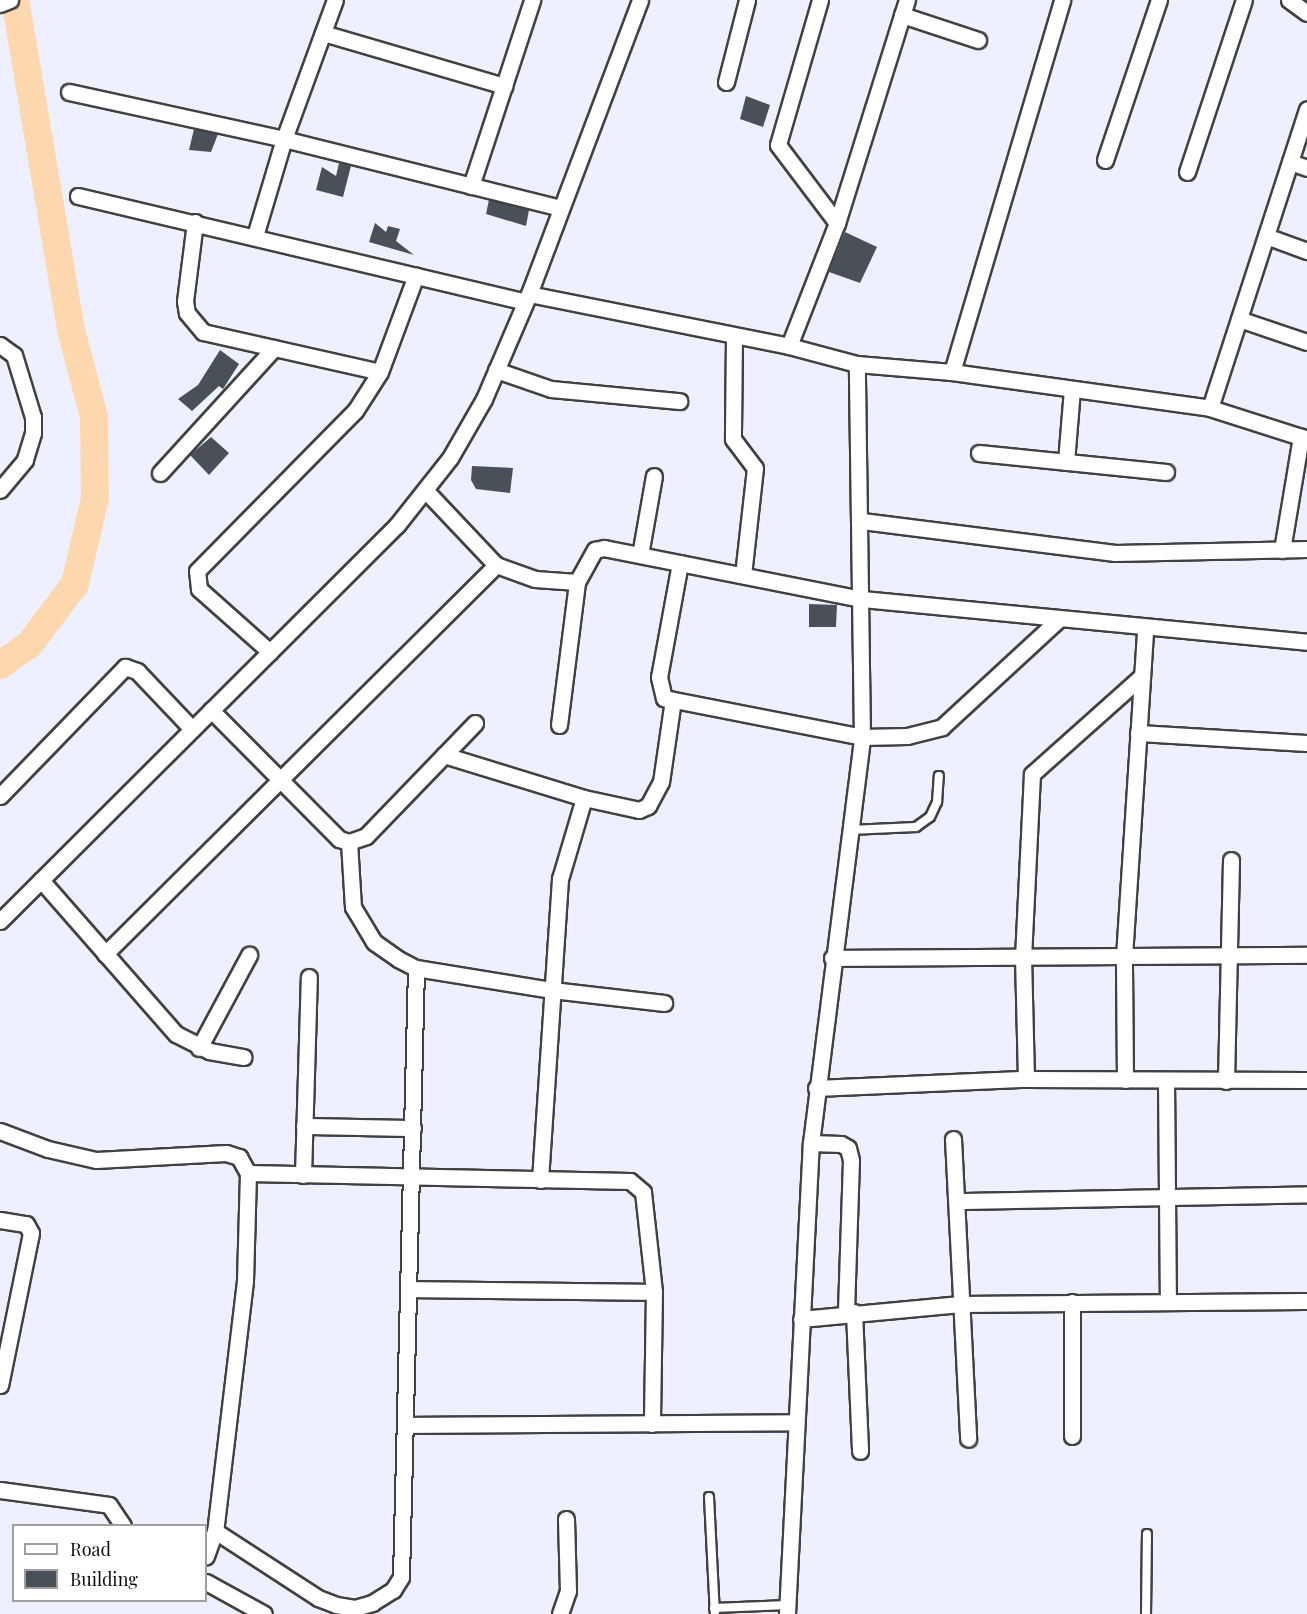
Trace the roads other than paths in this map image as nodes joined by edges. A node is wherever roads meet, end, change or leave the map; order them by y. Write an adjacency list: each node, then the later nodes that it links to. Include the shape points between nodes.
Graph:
1 (10, 0): 11 (street)
2 (335, 0): 14 (street)
3 (532, 0): 17 (street)
4 (640, 0): 27 (street)
5 (747, 0): 16 (street)
6 (820, 0): 29 (street, via 778,145)
7 (1062, 0): 44 (street)
8 (1159, 0): 21 (street)
9 (1244, 0): 24 (street)
10 (1289, 0): 13 (street)
11 (0, 4)
12 (904, 8): 15 (street); 29 (street)
13 (1307, 13)
14 (322, 33): 17 (street); 20 (street)
15 (978, 40)
16 (726, 82)
17 (504, 86): 25 (street)
18 (69, 92): 20 (street)
19 (1307, 109): 22 (street)
20 (284, 139): 25 (street); 30 (street)
21 (1105, 160)
22 (1290, 162): 23 (street); 31 (street)
23 (1307, 168)
24 (1187, 172)
25 (471, 186): 27 (street)
26 (78, 196): 28 (street)
27 (561, 208): 34 (street)
28 (195, 222): 30 (street); 40 (street, via 185,300 193,323 203,332)
29 (837, 223): 39 (street)
30 (255, 236): 33 (street)
31 (1266, 236): 32 (street); 35 (street)
32 (1307, 251)
33 (416, 276): 34 (street); 43 (street)
34 (527, 298): 36 (street); 42 (street)
35 (1239, 319): 37 (street); 47 (street)
36 (734, 337): 39 (street); 62 (street, via 733,439 755,468)
37 (1307, 342)
38 (0, 345): 54 (street, via 14,355 33,417 33,433 25,460)
39 (789, 346): 41 (street)
40 (274, 348): 43 (street); 52 (street)
41 (857, 364): 44 (street); 56 (street)
42 (496, 370): 46 (street, via 551,389); 55 (street, via 450,458)
43 (380, 372): 68 (street, via 355,411 197,571 199,589)
44 (952, 372): 45 (street)
45 (1072, 389): 47 (street); 50 (street)
46 (679, 401)
47 (1210, 408): 48 (street)
48 (1304, 438): 58 (street)
49 (979, 453): 50 (street)
50 (1066, 462): 51 (street)
51 (1166, 472)
52 (160, 473)
53 (654, 476): 59 (street)
54 (0, 490)
55 (426, 491): 61 (street); 68 (street)
56 (862, 520): 58 (street, via 1115,554); 64 (street)
57 (1307, 549): 58 (street)
58 (1282, 550)
59 (640, 555): 60 (street); 63 (street, via 595,549)
60 (680, 562): 62 (street); 70 (street, via 659,677 659,690 664,698)
61 (496, 565): 63 (street, via 536,579); 80 (street)
62 (743, 575): 64 (street)
63 (577, 582): 73 (street)
64 (862, 599): 65 (street); 76 (street)
65 (1058, 620): 66 (street); 76 (street, via 942,727 907,736)
66 (1145, 628): 67 (street); 69 (street)
67 (1307, 642)
68 (270, 652): 71 (street)
69 (1142, 676): 75 (street); 94 (street, via 1032,774)
70 (673, 700): 76 (street); 82 (street, via 661,782 648,806 623,809)
71 (211, 710): 74 (street); 80 (street)
72 (475, 723): 78 (street)
73 (559, 725)
74 (192, 729): 81 (street, via 137,671 125,667); 86 (street)
75 (1138, 733): 77 (street); 91 (street)
76 (862, 737): 83 (street)
77 (1307, 743)
78 (444, 755): 82 (street); 84 (street, via 366,836)
79 (939, 776): 83 (lane, via 930,817 916,827)
80 (279, 778): 84 (street, via 339,839); 88 (street)
81 (0, 796)
82 (584, 798): 97 (street, via 560,879)
83 (850, 830): 93 (street)
84 (350, 842): 95 (street, via 353,907 362,927 374,942)
85 (1231, 860): 92 (street)
86 (41, 880): 87 (street); 88 (street)
87 (0, 921)
88 (105, 954): 99 (street, via 176,1034)
89 (249, 955): 99 (street)
90 (1307, 956): 92 (street)
91 (1124, 957): 92 (street); 94 (street); 102 (street)
92 (1228, 957): 105 (street)
93 (832, 958): 94 (street); 106 (street)
94 (1023, 958): 101 (street)
95 (416, 968): 97 (street); 108 (street)
96 (309, 977): 107 (street)
97 (552, 990): 98 (street); 115 (street)
98 (664, 1003)
99 (199, 1047): 100 (street)
100 (243, 1057)
101 (1026, 1079): 102 (street); 106 (street)
102 (1125, 1080): 103 (street)
103 (1166, 1080): 105 (street); 117 (street)
104 (1307, 1080): 105 (street)
105 (1226, 1081)
106 (816, 1088): 111 (street)
107 (304, 1126): 108 (street); 113 (street)
108 (413, 1128): 114 (street)
109 (0, 1131): 112 (street, via 48,1149 96,1160 226,1153 239,1157)
110 (953, 1139): 118 (street)
111 (811, 1143): 126 (street, via 841,1144 848,1148 851,1160); 127 (street)
112 (248, 1173): 113 (street); 140 (street, via 245,1281)
113 (303, 1175): 114 (street)
114 (412, 1179): 115 (street); 120 (street)
115 (540, 1180): 121 (street, via 630,1181 637,1186 643,1192)
116 (1307, 1194): 117 (street)
117 (1170, 1197): 118 (street); 122 (street)
118 (958, 1201): 125 (street)
119 (0, 1220): 128 (street, via 26,1224 31,1233)
120 (410, 1289): 121 (street); 131 (street)
121 (654, 1292): 130 (street)
122 (1168, 1300): 123 (street); 124 (street)
123 (1307, 1301)
124 (1072, 1302): 125 (street); 132 (street)
125 (960, 1304): 126 (street); 133 (street)
126 (850, 1312): 127 (street); 134 (street)
127 (801, 1319): 129 (street)
128 (0, 1385)
129 (796, 1422): 130 (street); 142 (street)
130 (652, 1424): 131 (street)
131 (405, 1425): 143 (street, via 401,1577 385,1597)
132 (1072, 1436)
133 (968, 1439)
134 (860, 1451)
135 (0, 1490): 138 (street, via 109,1505)
136 (709, 1497): 144 (lane)
137 (566, 1519): 146 (street, via 568,1591)
138 (122, 1524)
139 (1147, 1534): 147 (lane)
140 (211, 1544): 143 (street, via 318,1598)
141 (207, 1583): 145 (street)
142 (788, 1610): 144 (lane)
143 (354, 1611)
144 (714, 1611)
145 (264, 1614)
146 (560, 1614)
147 (1146, 1614)

